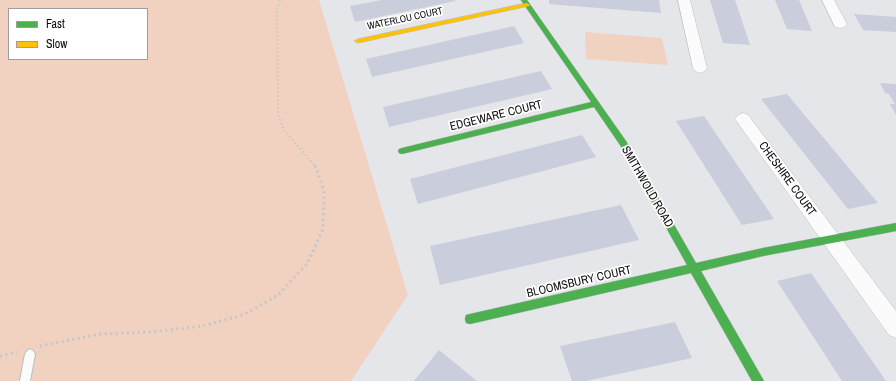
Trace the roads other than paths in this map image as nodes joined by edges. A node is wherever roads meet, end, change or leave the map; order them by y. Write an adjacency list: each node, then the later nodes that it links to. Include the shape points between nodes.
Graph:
1 (684, 0): 6 (street)
2 (828, 0): 4 (street)
3 (525, 2): 5 (street, WATERLOU COURT); 7 (street, SMITHWOLD ROAD)
4 (840, 24)
5 (358, 41)
6 (700, 68)
7 (595, 104): 9 (street, EDGEWARE COURT); 12 (street, SMITHWOLD ROAD, via 622,143)
8 (742, 118): 11 (street, CHESHIRE COURT)
9 (402, 151)
10 (896, 227): 11 (street)
11 (832, 240): 12 (street); 14 (street, CHESHIRE COURT)
12 (694, 268): 13 (street, BLOOMSBURY COURT); 17 (street, SMITHWOLD ROAD)
13 (470, 319)
14 (896, 328)
15 (30, 350): 16 (lane)
16 (25, 381)
17 (758, 381)

